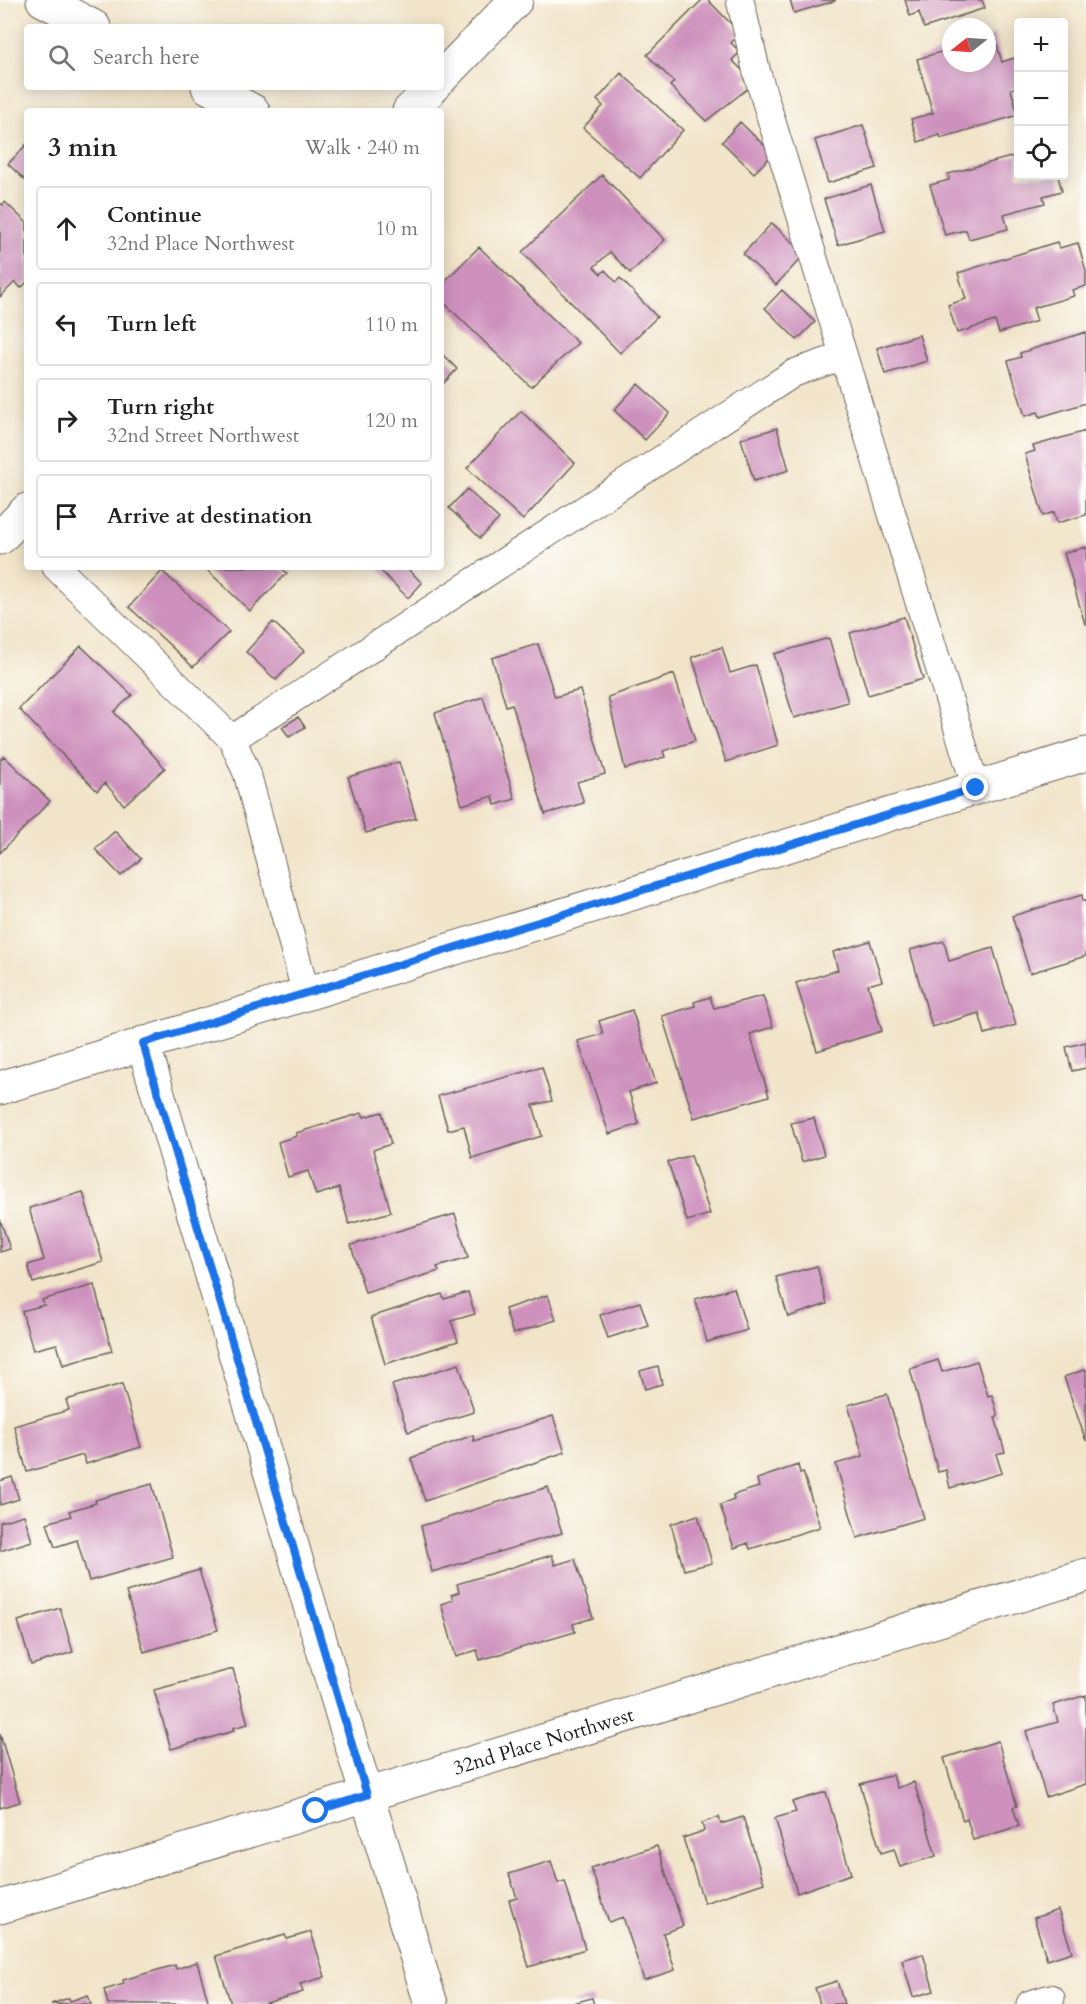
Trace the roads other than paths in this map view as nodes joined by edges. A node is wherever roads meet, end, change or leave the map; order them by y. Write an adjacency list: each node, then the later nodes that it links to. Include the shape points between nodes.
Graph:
1 (43, 0): 4 (street)
2 (516, 0): 5 (street)
3 (740, 0): 10 (lane, via 757,73)
4 (88, 24)
5 (444, 75)
6 (214, 90): 8 (street)
7 (429, 90): 9 (street)
8 (247, 108)
9 (413, 108)
10 (843, 356): 12 (lane, via 794,373); 14 (lane)
11 (59, 570): 12 (lane)
12 (232, 739): 15 (lane, via 247,773)
13 (1086, 754): 14 (street)
14 (976, 788): 15 (street)
15 (306, 994): 16 (street)
16 (143, 1043): 17 (street); 19 (street)
17 (0, 1088)
18 (1086, 1575): 19 (street, 32nd Place Northwest)
19 (367, 1795): 20 (street, 32nd Place Northwest); 21 (street)
20 (0, 1907)
21 (431, 2004)

